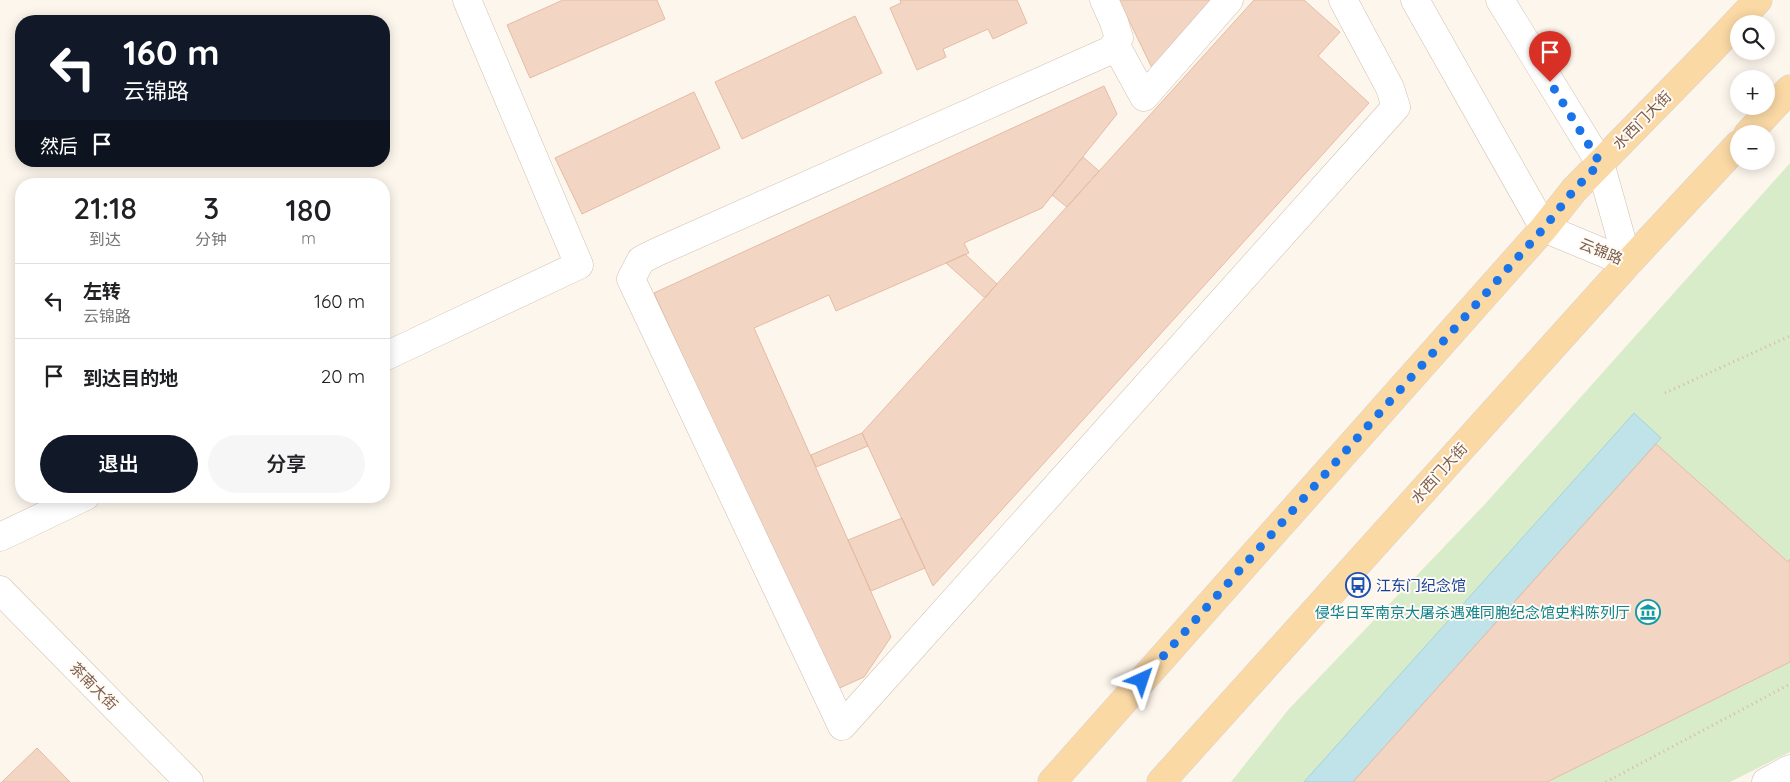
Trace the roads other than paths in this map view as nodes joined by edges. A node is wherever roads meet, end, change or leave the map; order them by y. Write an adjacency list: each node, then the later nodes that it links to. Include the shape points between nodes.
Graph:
1 (467, 0): 15 (street, via 579,265)
2 (1104, 0): 8 (street, via 1114,22 1118,38)
3 (1229, 0): 8 (street, via 1144,97)
4 (1343, 0): 8 (street, via 1390,88 1396,108 842,726 631,279 641,260 657,252 1111,50)
5 (1415, 0): 13 (street)
6 (1500, 0): 12 (street, 云锦路)
7 (1758, 0): 12 (main road, 水西门大街)
8 (1115, 44)
9 (1790, 89): 10 (main road)
10 (1756, 125)
11 (1730, 154): 14 (main road, 水西门大街)
12 (1600, 163): 13 (main road, 水西门大街); 14 (street, 云锦路)
13 (1544, 228): 14 (street, 云锦路); 21 (main road, 水西门大街)
14 (1628, 263): 22 (main road, 水西门大街)
15 (390, 354)
16 (71, 503): 17 (street)
17 (0, 537)
18 (0, 590): 20 (street, 茶南大街)
19 (1790, 768): 23 (street)
20 (189, 782)
21 (1052, 782)
22 (1161, 782)
23 (1766, 782)

